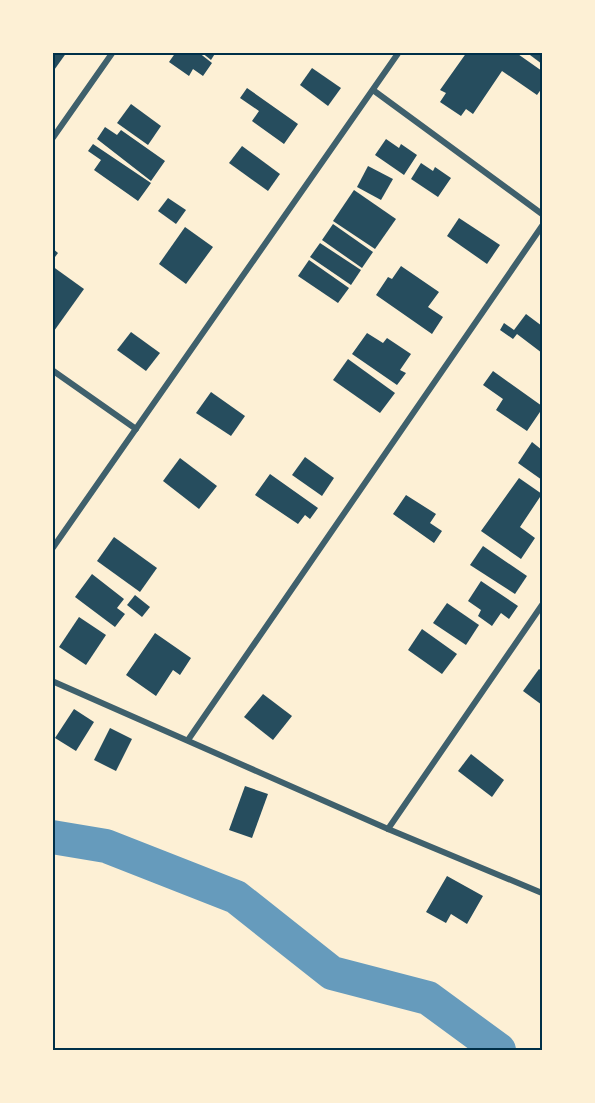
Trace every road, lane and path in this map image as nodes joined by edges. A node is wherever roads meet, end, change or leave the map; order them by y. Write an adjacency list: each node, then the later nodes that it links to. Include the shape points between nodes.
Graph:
1 (113, 52): 4 (street)
2 (399, 52): 3 (street)
3 (373, 90): 5 (street); 8 (street)
4 (52, 139)
5 (543, 213)
6 (543, 226): 12 (street)
7 (52, 370): 8 (street)
8 (136, 429): 9 (street)
9 (52, 549)
10 (543, 605): 13 (street)
11 (52, 681): 12 (street)
12 (188, 740): 13 (street)
13 (388, 829): 14 (street)
14 (543, 893)

